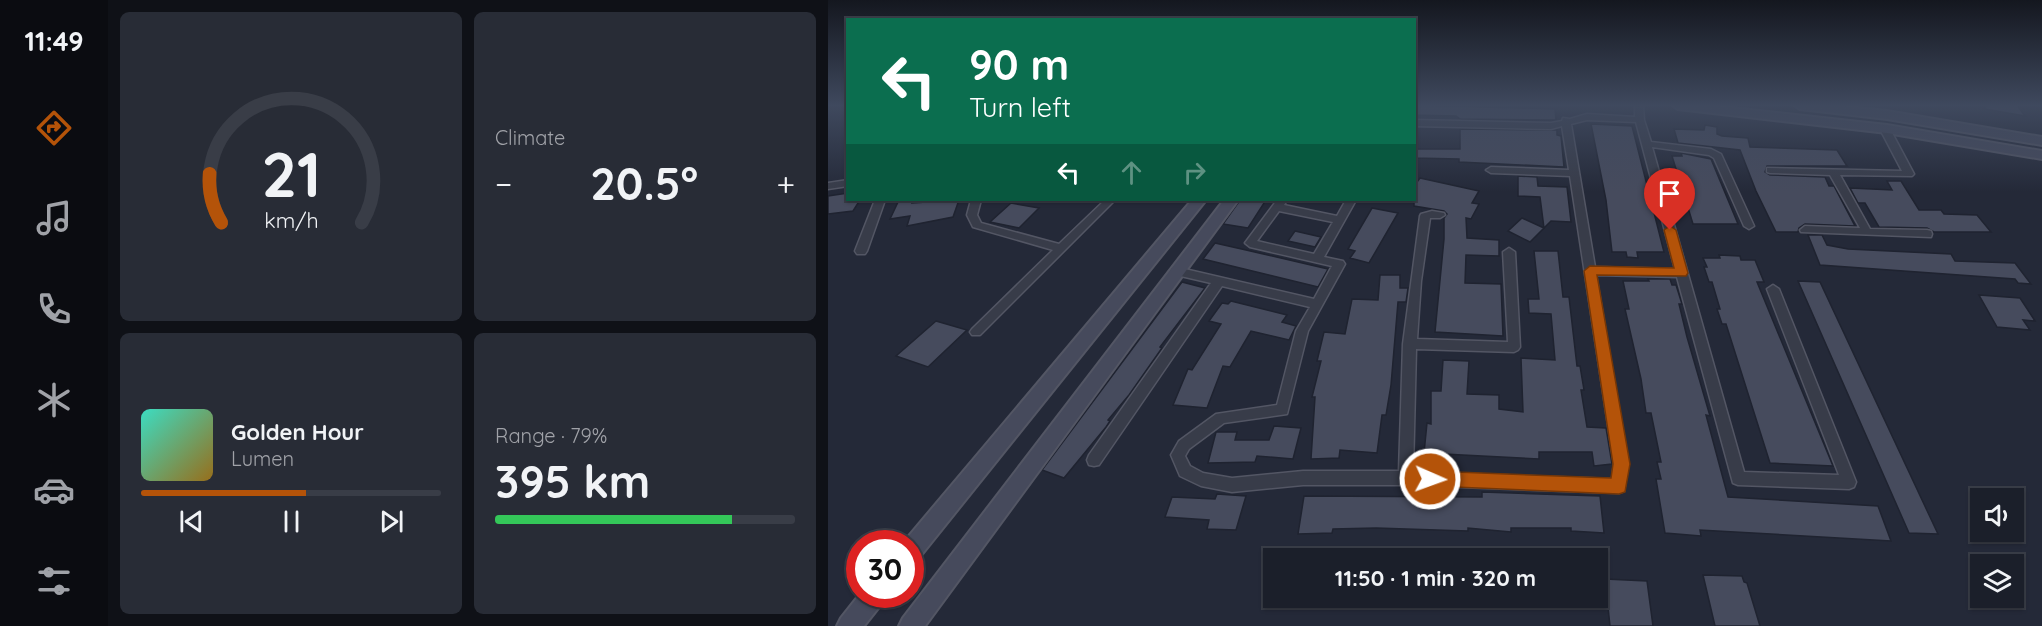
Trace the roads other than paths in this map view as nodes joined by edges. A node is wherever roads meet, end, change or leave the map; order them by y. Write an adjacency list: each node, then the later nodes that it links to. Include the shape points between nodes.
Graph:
1 (1568, 134): 12 (street)
2 (1645, 134): 7 (street)
3 (1888, 134): 11 (street, via 1909,174)
4 (1916, 134): 8 (street)
5 (2002, 134): 6 (street)
6 (2042, 141)
7 (1648, 144): 24 (street, via 1718,156); 34 (street)
8 (2042, 155)
9 (1491, 170): 12 (street)
10 (1770, 171): 11 (street)
11 (1833, 172): 26 (street)
12 (1574, 173): 33 (street)
13 (846, 183): 14 (street)
14 (828, 186)
15 (880, 201): 29 (street)
16 (976, 201): 28 (street, via 972,215 977,225)
17 (1109, 201): 28 (street)
18 (1198, 201): 42 (street)
19 (1230, 201): 32 (street)
20 (1350, 201): 23 (street)
21 (1280, 203): 23 (street); 31 (street, via 1250,243)
22 (1440, 214): 39 (street, via 1425,216)
23 (1339, 220): 31 (street)
24 (1749, 226)
25 (1805, 230): 26 (street)
26 (1867, 232): 27 (street)
27 (1927, 234)
28 (1060, 248): 38 (street)
29 (861, 251)
30 (1509, 252): 39 (street, via 1514,347)
31 (1317, 259): 37 (street, via 1340,264)
32 (1176, 271): 35 (street); 45 (street)
33 (1590, 271): 34 (street); 41 (street, via 1621,464 1619,486)
34 (1681, 273): 36 (street, via 1738,478 1849,482)
35 (1220, 280): 37 (street); 40 (street)
36 (1773, 289)
37 (1317, 304): 41 (street, via 1302,331 1282,410 1221,418 1184,445 1178,455 1185,471 1201,479 1232,485 1303,478)
38 (976, 332)
39 (1409, 344): 41 (street)
40 (1094, 460)
41 (1406, 478)
42 (924, 534)
43 (864, 608): 44 (street)
44 (849, 626)
45 (911, 626)

